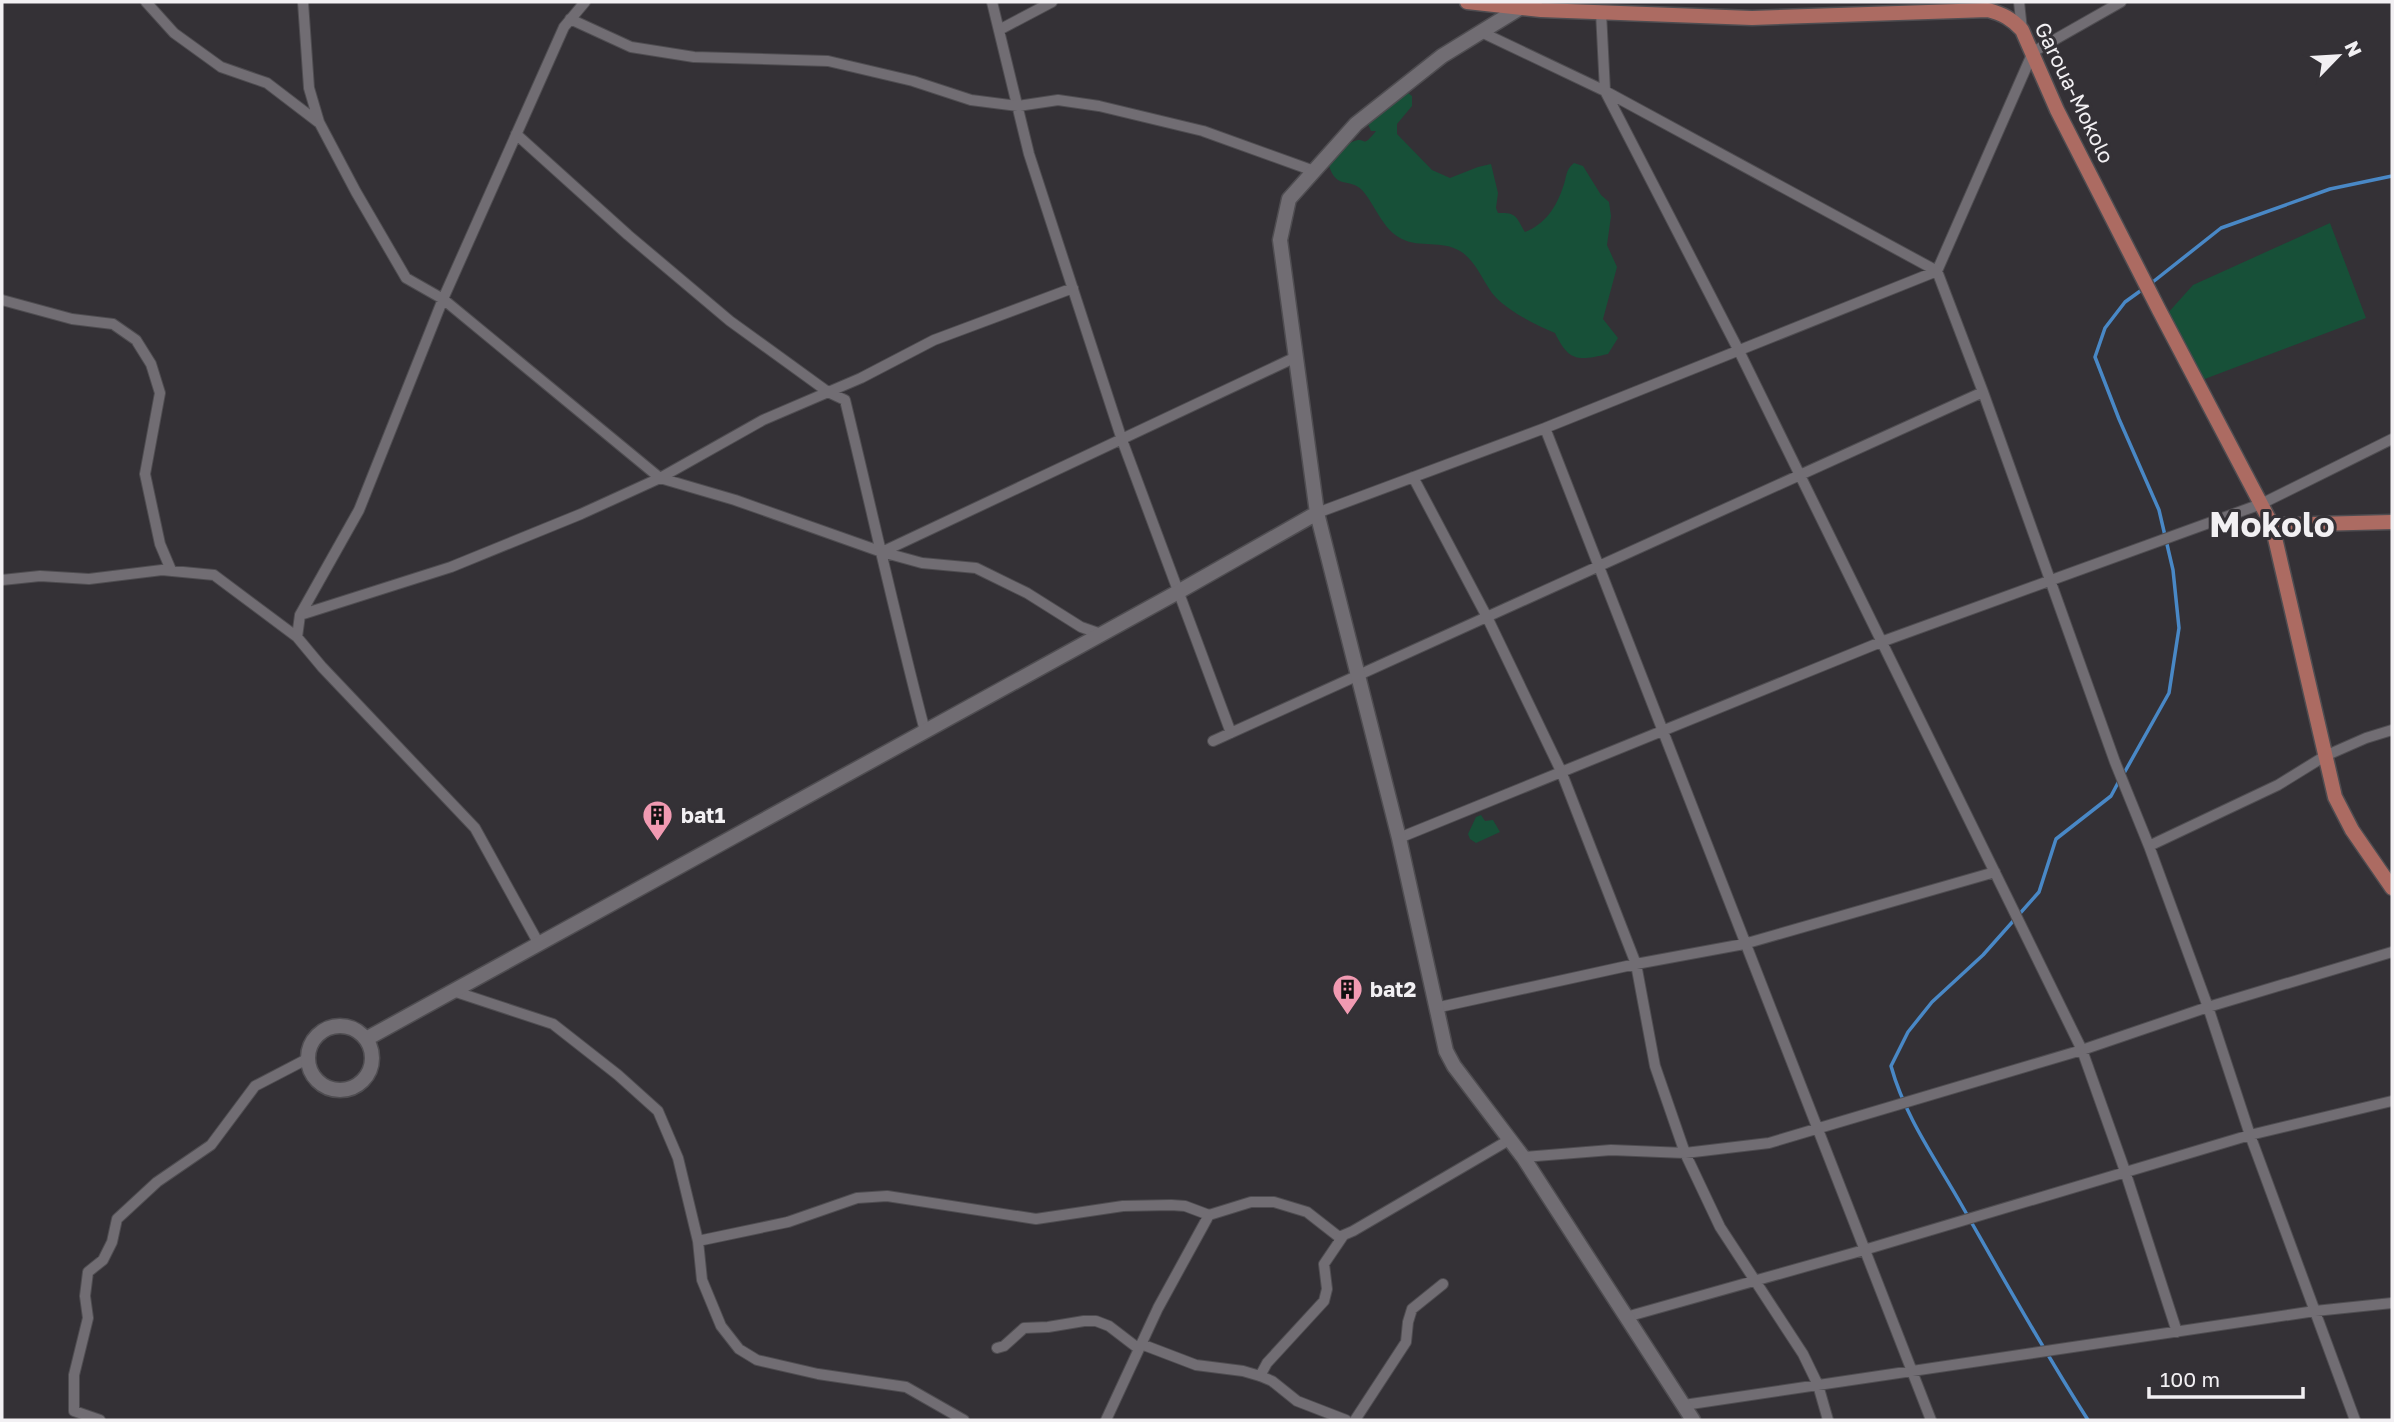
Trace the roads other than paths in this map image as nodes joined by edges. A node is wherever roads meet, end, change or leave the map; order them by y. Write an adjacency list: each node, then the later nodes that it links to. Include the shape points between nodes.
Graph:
1 (146, 2): 18 (street, via 174,33 221,66 267,83)
2 (303, 2): 18 (street, via 309,88)
3 (585, 2): 11 (street)
4 (992, 2): 12 (street)
5 (1052, 2): 12 (street)
6 (1466, 2): 9 (main road, Garoua-Mokolo)
7 (2019, 2): 13 (street)
8 (2121, 2): 15 (street)
9 (1520, 8): 10 (main road, Garoua-Mokolo); 14 (street)
10 (1601, 12): 13 (main road, Garoua-Mokolo, via 1752,18 1988,10 2013,20); 16 (street)
11 (570, 19): 17 (street, via 631,47 694,57 828,61 971,100); 19 (street)
12 (999, 30): 17 (street)
13 (2022, 30): 15 (main road, Garoua-Mokolo)
14 (1481, 32): 16 (street); 20 (street, via 1442,56 1356,124)
15 (2033, 52): 21 (street); 35 (main road, Garoua-Mokolo, via 2057,110)
16 (1605, 91): 21 (street); 25 (street)
17 (1018, 106): 20 (street, via 1058,100 1100,106 1203,131); 22 (street)
18 (319, 122): 23 (street, via 406,278)
19 (516, 135): 23 (street); 28 (street, via 730,321)
20 (1314, 171): 26 (street, via 1289,199 1280,240)
21 (1937, 271): 25 (street); 27 (street)
22 (1073, 288): 28 (street, via 934,340); 31 (street)
23 (443, 299): 34 (street); 45 (street, via 359,510)
24 (2, 300): 41 (street, via 113,324 136,340 151,364 160,393 145,474)
25 (1739, 351): 29 (street); 32 (street)
26 (1296, 357): 31 (street); 36 (street)
27 (1983, 392): 32 (street); 43 (street)
28 (828, 393): 34 (street, via 763,420); 39 (street, via 845,400)
29 (1545, 428): 33 (street); 40 (street)
30 (2392, 439): 35 (street)
31 (1122, 440): 39 (street); 44 (street)
32 (1799, 475): 40 (street); 49 (street)
33 (1413, 477): 36 (street); 46 (street)
34 (660, 478): 39 (street); 45 (street, via 451,567)
35 (2261, 503): 38 (main road, Garoua-Mokolo); 43 (street)
36 (1318, 513): 44 (street); 50 (street)
37 (2392, 522): 38 (main road)
38 (2272, 525): 56 (main road, Garoua-Mokolo)
39 (882, 552): 47 (street, via 922,563 976,568); 53 (street)
40 (1598, 566): 46 (street); 51 (street)
41 (170, 570): 42 (street, via 89,579 40,576); 48 (street, via 214,575)
42 (2, 580)
43 (2050, 580): 49 (street); 59 (street)
44 (1178, 592): 47 (street); 54 (street)
45 (300, 615): 48 (street)
46 (1487, 617): 50 (street); 57 (street)
47 (1101, 634): 53 (street)
48 (297, 637): 62 (street, via 475,828)
49 (1881, 642): 51 (street); 60 (street)
50 (1358, 675): 54 (street); 58 (street)
51 (1662, 730): 57 (street); 63 (street)
52 (2392, 730): 56 (street)
53 (925, 731): 62 (street)
54 (1231, 733): 55 (street)
55 (1213, 741)
56 (2325, 756): 59 (street, via 2278,785); 61 (main road, Garoua-Mokolo, via 2342,814)
57 (1561, 771): 58 (street); 65 (street)
58 (1399, 838): 68 (street)
59 (2149, 846): 67 (street)
60 (1995, 872): 63 (street); 70 (street)
61 (2392, 888)
62 (539, 944): 66 (street)
63 (1744, 944): 65 (street); 73 (street)
64 (2392, 952): 67 (street)
65 (1636, 964): 68 (street); 76 (street, via 1655,1066)
66 (453, 991): 69 (street); 81 (street, via 553,1024 659,1111 678,1158)
67 (2208, 1007): 70 (street); 74 (street)
68 (1435, 1008): 75 (street, via 1450,1060)
69 (366, 1039): 71 (street, via 351,1027 326,1028 309,1046); 71 (street, via 372,1056 370,1069 353,1087 341,1090 318,1082)
70 (2082, 1050): 73 (street); 78 (street)
71 (307, 1059): 95 (street, via 255,1086 211,1146 157,1182 117,1219 103,1259 88,1272 88,1318 74,1375 74,1411)
72 (2392, 1101): 74 (street)
73 (1816, 1130): 76 (street, via 1769,1143); 82 (street)
74 (2250, 1135): 78 (street); 86 (street)
75 (1509, 1140): 77 (street); 80 (street)
76 (1685, 1153): 77 (street, via 1611,1150); 83 (street, via 1720,1227)
77 (1523, 1157): 87 (street)
78 (2126, 1171): 82 (street); 88 (street)
79 (1209, 1215): 80 (street, via 1251,1202 1274,1202 1307,1212 1337,1237); 81 (street, via 1185,1206 1135,1206 1036,1219 887,1196 858,1198 788,1222); 89 (street)
80 (1343, 1236): 92 (street, via 1324,1264 1324,1301)
81 (698, 1241): 96 (street, via 710,1304 730,1340 748,1356 818,1374 906,1387)
82 (1864, 1250): 83 (street); 91 (street)
83 (1756, 1281): 87 (street); 93 (street)
84 (1443, 1284): 99 (street, via 1412,1309 1406,1342)
85 (2392, 1303): 86 (street)
86 (2315, 1311): 88 (street); 103 (street)
87 (1626, 1317): 94 (street)
88 (2177, 1332): 91 (street)
89 (1140, 1347): 90 (street, via 1109,1326 1084,1321 1024,1328); 92 (street, via 1196,1365); 97 (street)
90 (997, 1348)
91 (1912, 1371): 93 (street); 102 (street)
92 (1260, 1376): 98 (street, via 1297,1401)
93 (1818, 1385): 94 (street); 101 (street)
94 (1684, 1405): 100 (street)
95 (100, 1420)
96 (964, 1420)
97 (1105, 1420)
98 (1346, 1420)
99 (1355, 1420)
100 (1693, 1420)
101 (1828, 1420)
102 (1931, 1420)
103 (2355, 1420)

